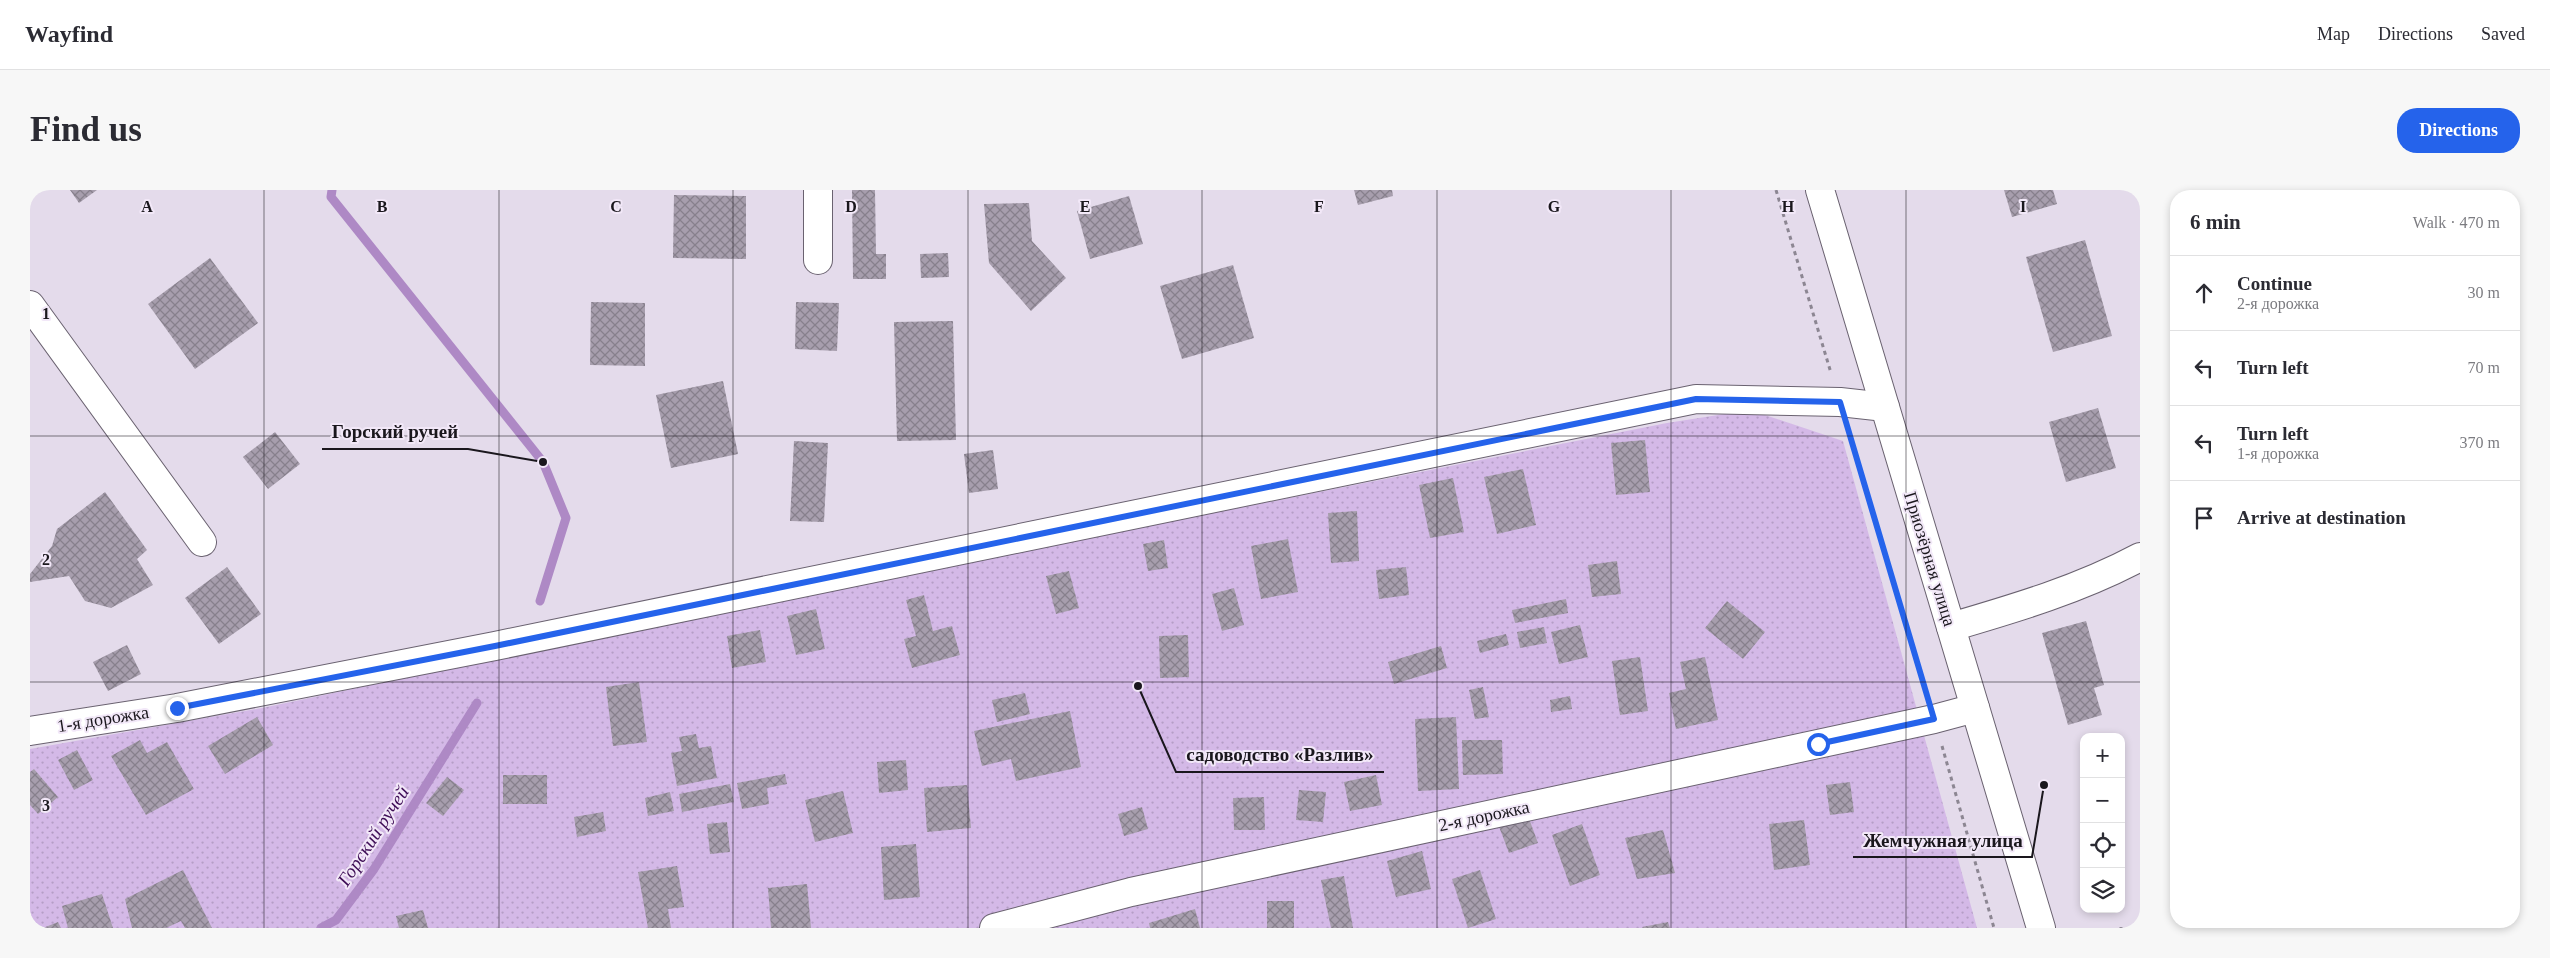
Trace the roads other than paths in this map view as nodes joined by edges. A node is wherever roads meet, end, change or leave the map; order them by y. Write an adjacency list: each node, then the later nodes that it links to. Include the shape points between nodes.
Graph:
1 (818, 190): 3 (street)
2 (1820, 190): 5 (street, Приозёрная улица)
3 (818, 260)
4 (30, 305): 6 (street)
5 (1885, 407): 8 (street, Приозёрная улица); 10 (street, 1-я дорожка, via 1840,402 1696,399 495,646 177,708)
6 (202, 542)
7 (2140, 556): 8 (street, via 2105,576 2029,604)
8 (1951, 627): 9 (street, Приозёрная улица)
9 (1975, 708): 11 (street, 2-я дорожка, via 1131,892); 12 (street, Приозёрная улица)
10 (30, 731)
11 (994, 928)
12 (2041, 928)

